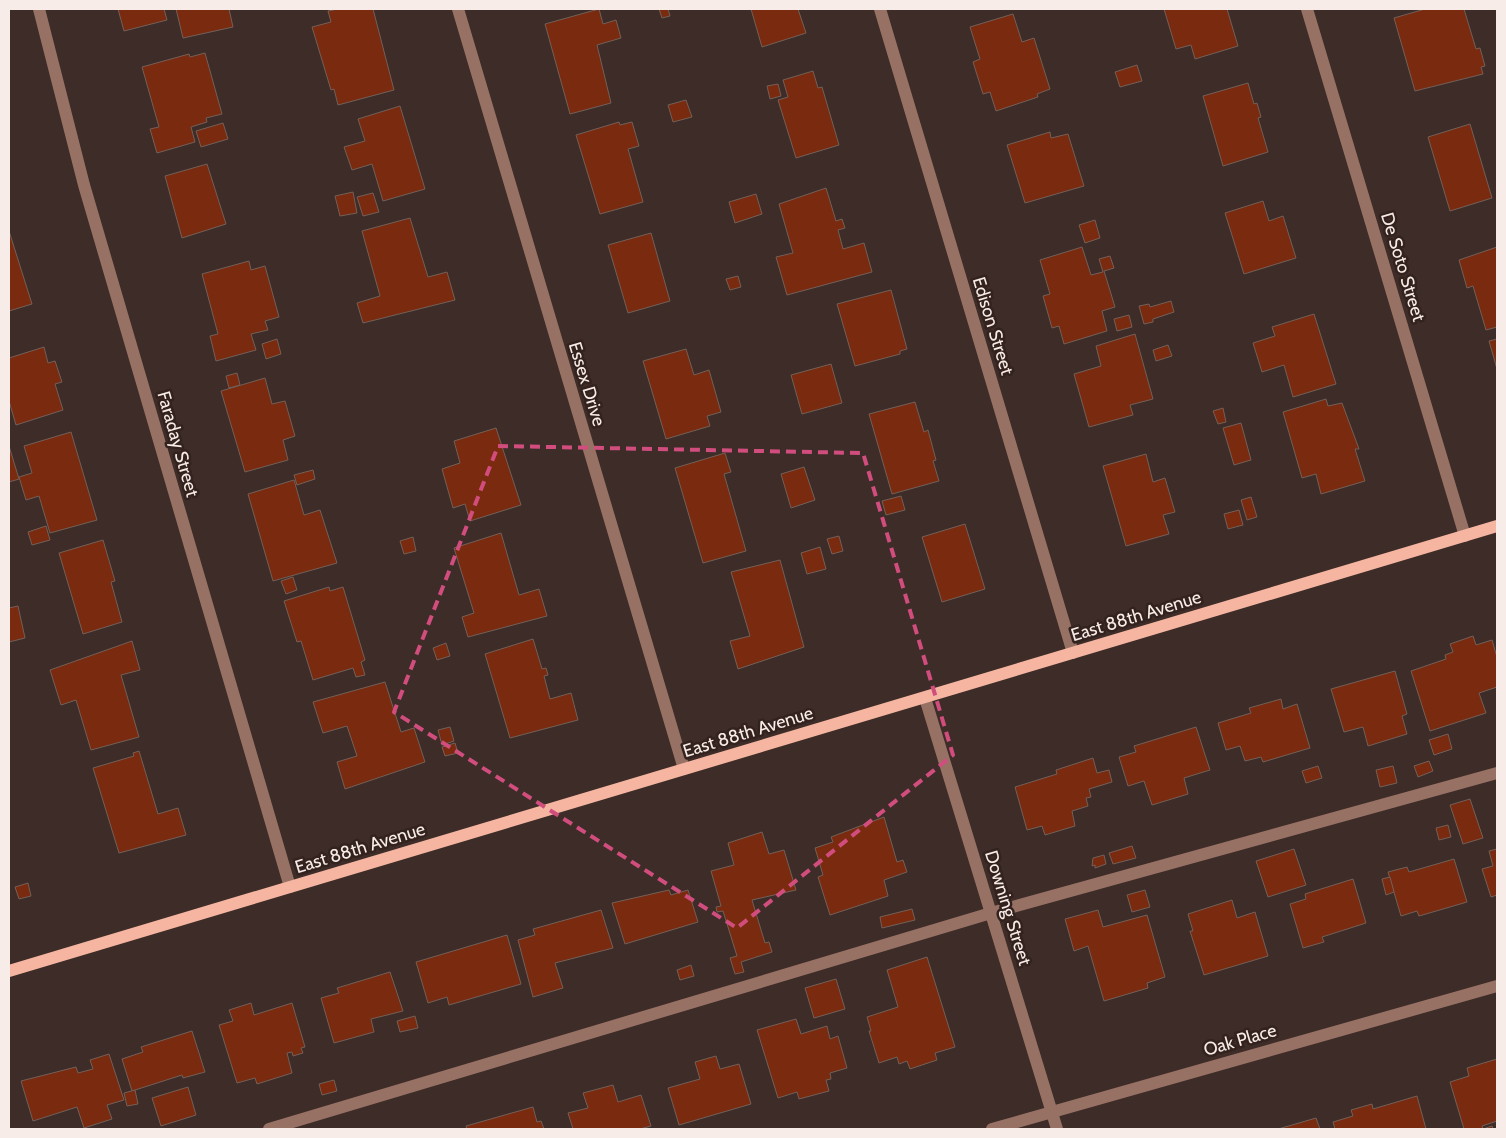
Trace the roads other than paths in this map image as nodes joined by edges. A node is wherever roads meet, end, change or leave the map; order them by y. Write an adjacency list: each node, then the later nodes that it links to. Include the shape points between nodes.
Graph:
1 (39, 9): 11 (street, Faraday Street, via 84,185)
2 (458, 9): 9 (street, Essex Drive)
3 (880, 9): 7 (street, Edison Street)
4 (1307, 9): 6 (street, De Soto Street)
5 (1497, 526): 6 (main road, East 88th Avenue)
6 (1465, 536): 7 (main road, East 88th Avenue)
7 (1073, 653): 8 (main road, East 88th Avenue)
8 (925, 698): 9 (main road, East 88th Avenue); 12 (street, Downing Street)
9 (684, 769): 11 (main road, East 88th Avenue)
10 (1497, 773): 12 (street)
11 (290, 887): 13 (main road, East 88th Avenue)
12 (991, 913): 15 (street, Downing Street); 16 (street)
13 (9, 971)
14 (1497, 986): 15 (street, Oak Place)
15 (1052, 1112): 17 (street, Oak Place); 18 (street, Downing Street)
16 (269, 1129)
17 (992, 1129)
18 (1057, 1129)

